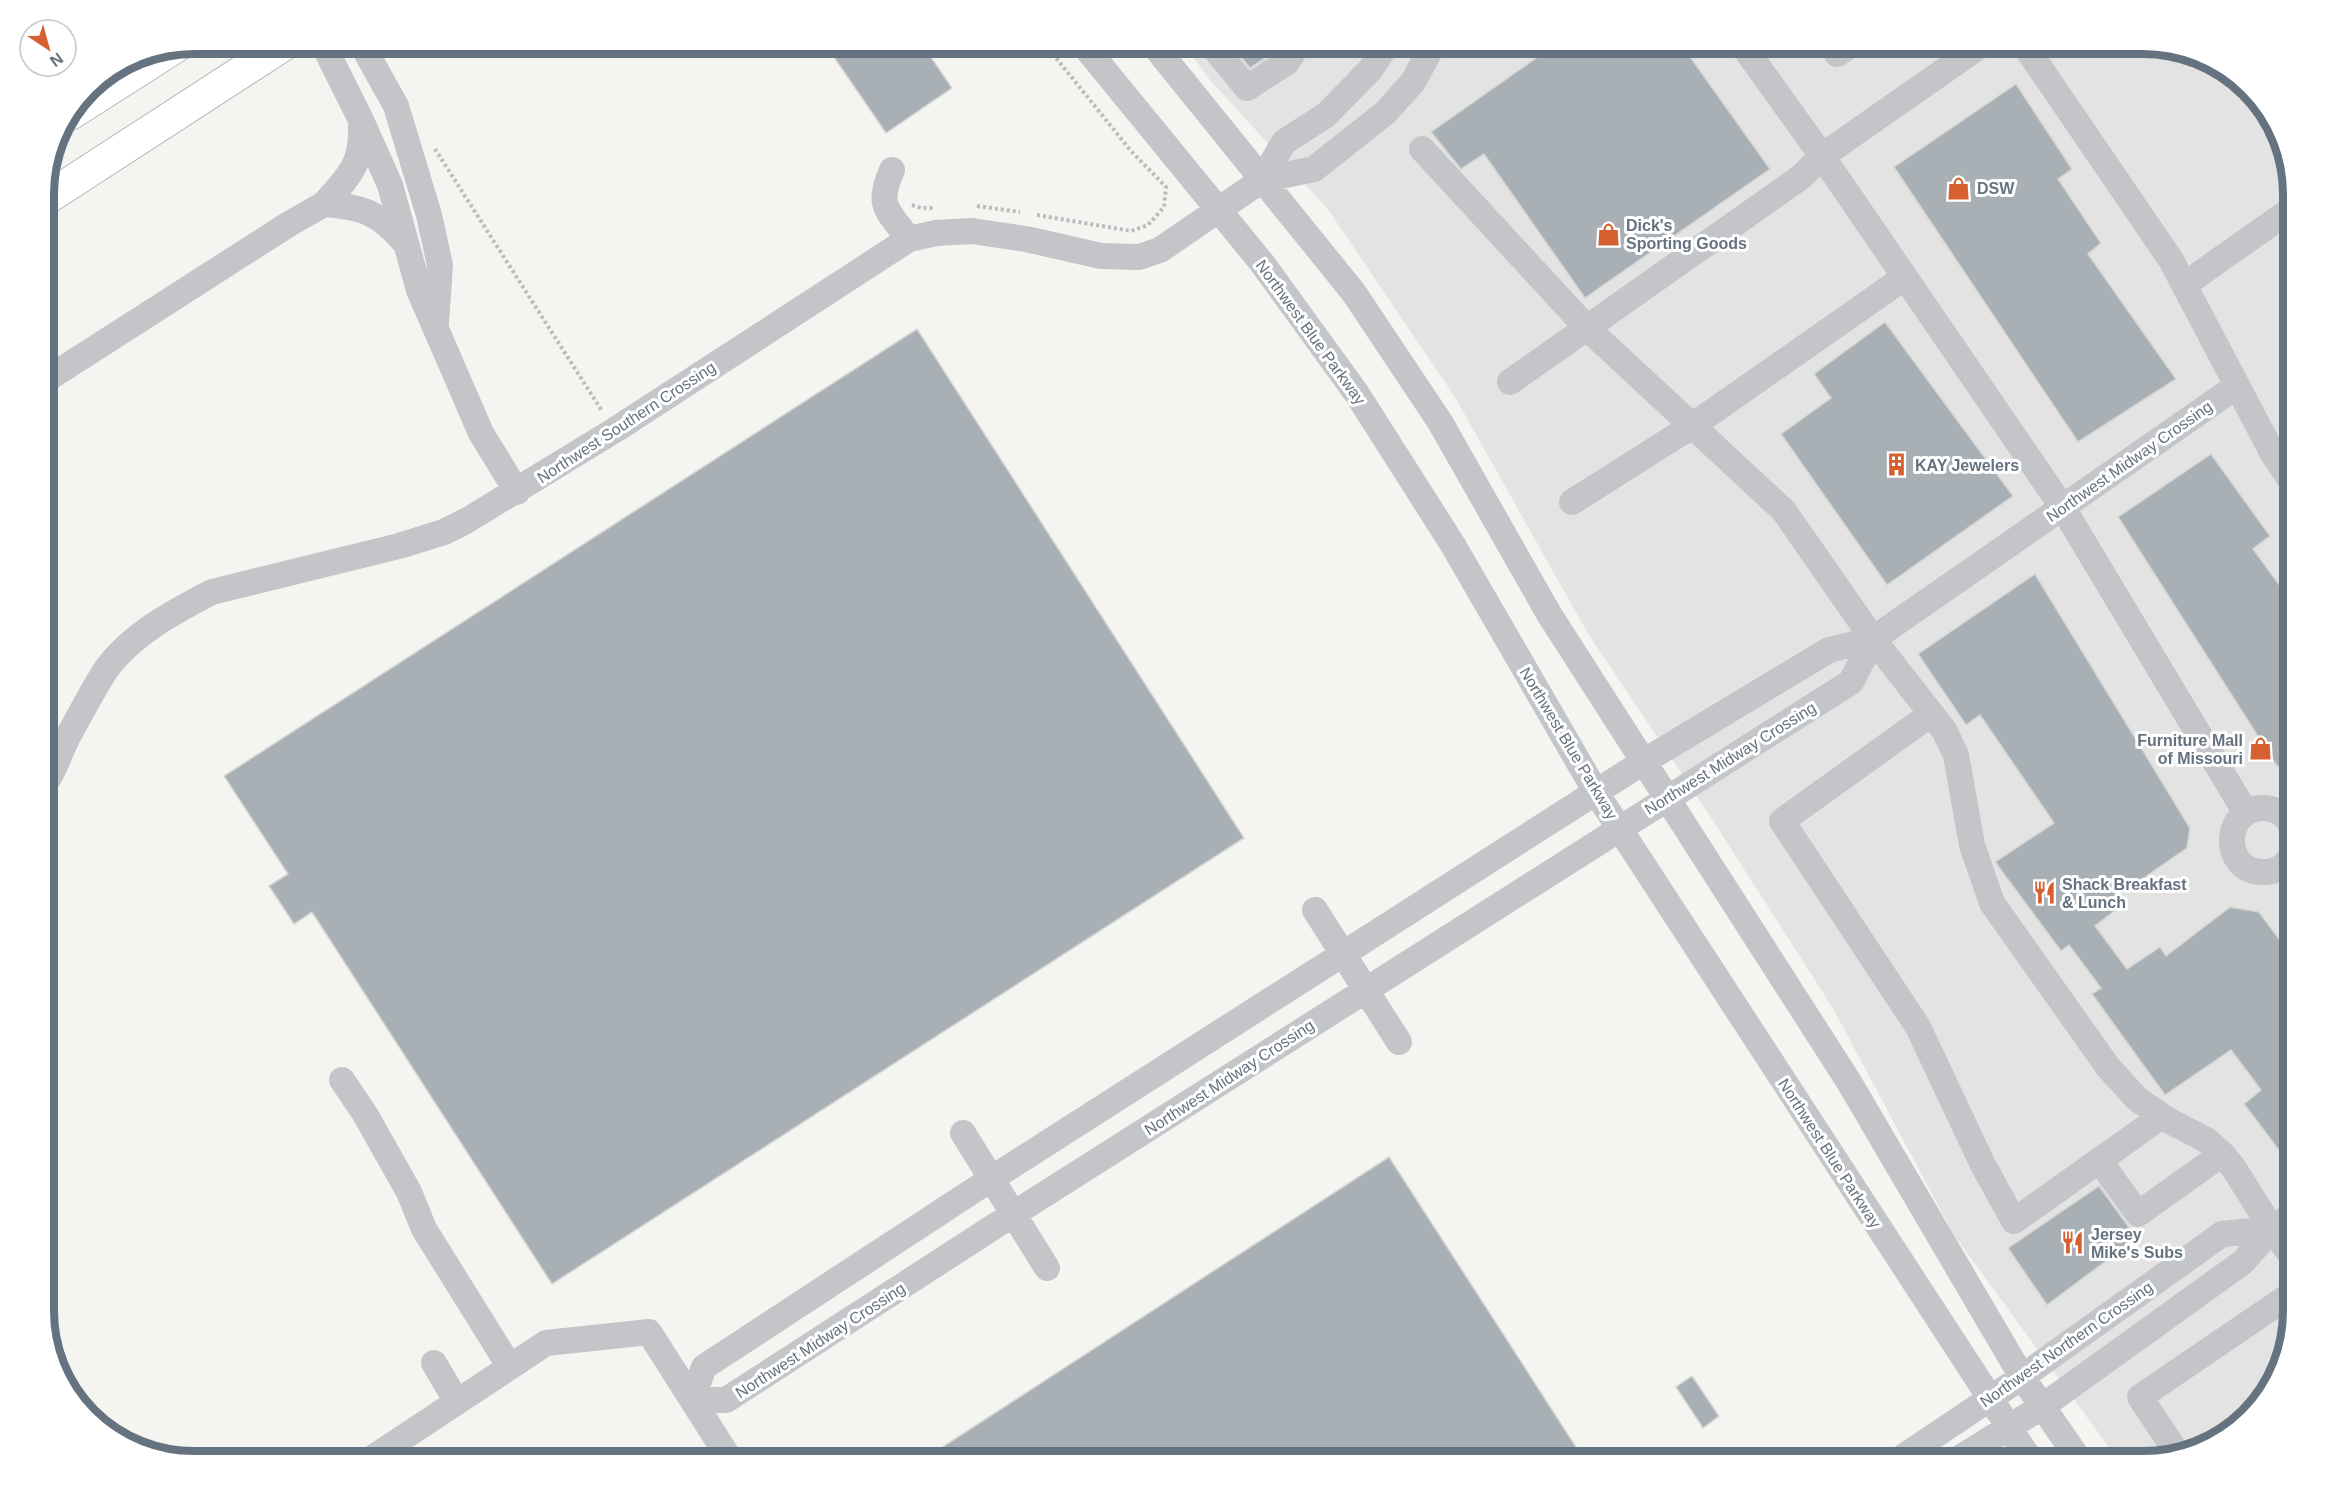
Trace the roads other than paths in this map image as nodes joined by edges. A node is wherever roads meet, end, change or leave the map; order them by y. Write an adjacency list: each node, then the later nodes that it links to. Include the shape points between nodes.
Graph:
1 (270, 54): 20 (main road)
2 (328, 54): 15 (street)
3 (367, 54): 28 (street, via 396,106 429,215 440,265)
4 (1090, 54): 22 (street, Northwest Blue Parkway)
5 (1160, 54): 18 (street)
6 (1218, 54): 7 (street, via 1247,88 1287,62)
7 (1292, 54)
8 (1381, 54): 18 (street, Northwest Southern Crossing, via 1326,115 1284,142)
9 (1428, 54): 18 (street, Northwest Southern Crossing, via 1413,82 1385,113 1314,170)
10 (1749, 54): 17 (street)
11 (1970, 54): 17 (street)
12 (2031, 54): 27 (street)
13 (118, 77): 14 (main road)
14 (100, 91)
15 (361, 120): 21 (street, via 362,134 351,174); 25 (street, via 390,185)
16 (1422, 149): 29 (street)
17 (1822, 156): 26 (street); 29 (street, via 1801,177)
18 (1262, 180): 22 (street, Northwest Southern Crossing); 40 (street, via 1354,293 1440,422 1549,614)
19 (888, 182): 24 (street, via 884,206)
20 (54, 194)
21 (324, 204): 25 (street, via 360,208 375,214); 30 (street)
22 (1218, 210): 24 (street, Northwest Southern Crossing, via 1160,250 1139,258 1101,256 972,231 936,232); 42 (street, Northwest Blue Parkway, via 1262,263 1357,394 1453,545)
23 (2283, 216): 27 (street)
24 (909, 239): 35 (street, Northwest Southern Crossing)
25 (406, 245): 28 (street, via 419,290)
26 (1905, 277): 33 (street); 37 (street)
27 (2184, 285): 32 (street)
28 (436, 326): 35 (street, via 481,434)
29 (1587, 328): 31 (street); 33 (street)
30 (54, 375)
31 (1510, 382)
32 (2236, 386): 34 (street); 37 (street, Northwest Midway Crossing)
33 (1692, 426): 36 (street); 38 (street, via 1784,511)
34 (2283, 468)
35 (517, 492): 41 (street, Northwest Southern Crossing, via 444,532 212,592 158,621 107,669 60,749)
36 (1572, 502)
37 (2063, 508): 38 (street, Northwest Midway Crossing); 44 (street)
38 (1874, 639): 39 (street); 40 (street, Northwest Midway Crossing, via 1829,650); 43 (street, Northwest Midway Crossing, via 1851,682)
39 (1931, 714): 53 (street, via 1956,755 1972,845 1992,903 2108,1067 2137,1099); 56 (street, via 1782,821 1918,1027 2014,1221)
40 (1643, 762): 42 (street, Northwest Midway Crossing); 43 (street)
41 (54, 769)
42 (1597, 794): 46 (street, Northwest Blue Parkway); 49 (street, Northwest Midway Crossing)
43 (1667, 798): 46 (street, Northwest Midway Crossing); 66 (street, via 1848,1082)
44 (2246, 813): 45 (street, via 2266,808); 47 (street, via 2232,830 2233,852 2238,861 2257,872)
45 (2283, 815)
46 (1620, 828): 50 (street, Northwest Midway Crossing); 67 (street, Northwest Blue Parkway)
47 (2283, 868)
48 (1315, 910): 49 (street)
49 (1344, 955): 50 (street); 57 (street, Northwest Midway Crossing)
50 (1366, 989): 51 (street); 58 (street, Northwest Midway Crossing)
51 (1400, 1042)
52 (342, 1080): 65 (street, via 409,1192 424,1229)
53 (2162, 1116): 55 (street, via 2208,1141); 56 (street)
54 (963, 1133): 57 (street)
55 (2222, 1154): 56 (street, via 2138,1215); 60 (street)
56 (2099, 1160)
57 (991, 1179): 58 (street); 68 (street, Northwest Midway Crossing, via 704,1367)
58 (1012, 1215): 62 (street); 68 (street, Northwest Midway Crossing, via 726,1400)
59 (2283, 1222): 60 (street, Northwest Northern Crossing)
60 (2272, 1229): 61 (street); 66 (street, Northwest Northern Crossing, via 2222,1234); 70 (street, Northwest Northern Crossing, via 2243,1262)
61 (2283, 1244)
62 (1047, 1268)
63 (2283, 1300): 72 (street, via 2140,1397)
64 (434, 1362): 69 (street)
65 (510, 1367): 68 (street, via 546,1343 650,1332); 69 (street)
66 (2022, 1377): 67 (street, Northwest Northern Crossing); 70 (street)
67 (1989, 1398): 71 (street, Northwest Blue Parkway); 75 (street, Northwest Northern Crossing)
68 (692, 1399): 74 (street)
69 (458, 1402): 73 (street)
70 (2043, 1406): 71 (street, Northwest Northern Crossing); 78 (street)
71 (2010, 1428): 76 (street, Northwest Northern Crossing); 77 (street, Northwest Blue Parkway)
72 (2173, 1448)
73 (383, 1451)
74 (725, 1451)
75 (1912, 1451)
76 (1972, 1451)
77 (2025, 1451)
78 (2073, 1451)

